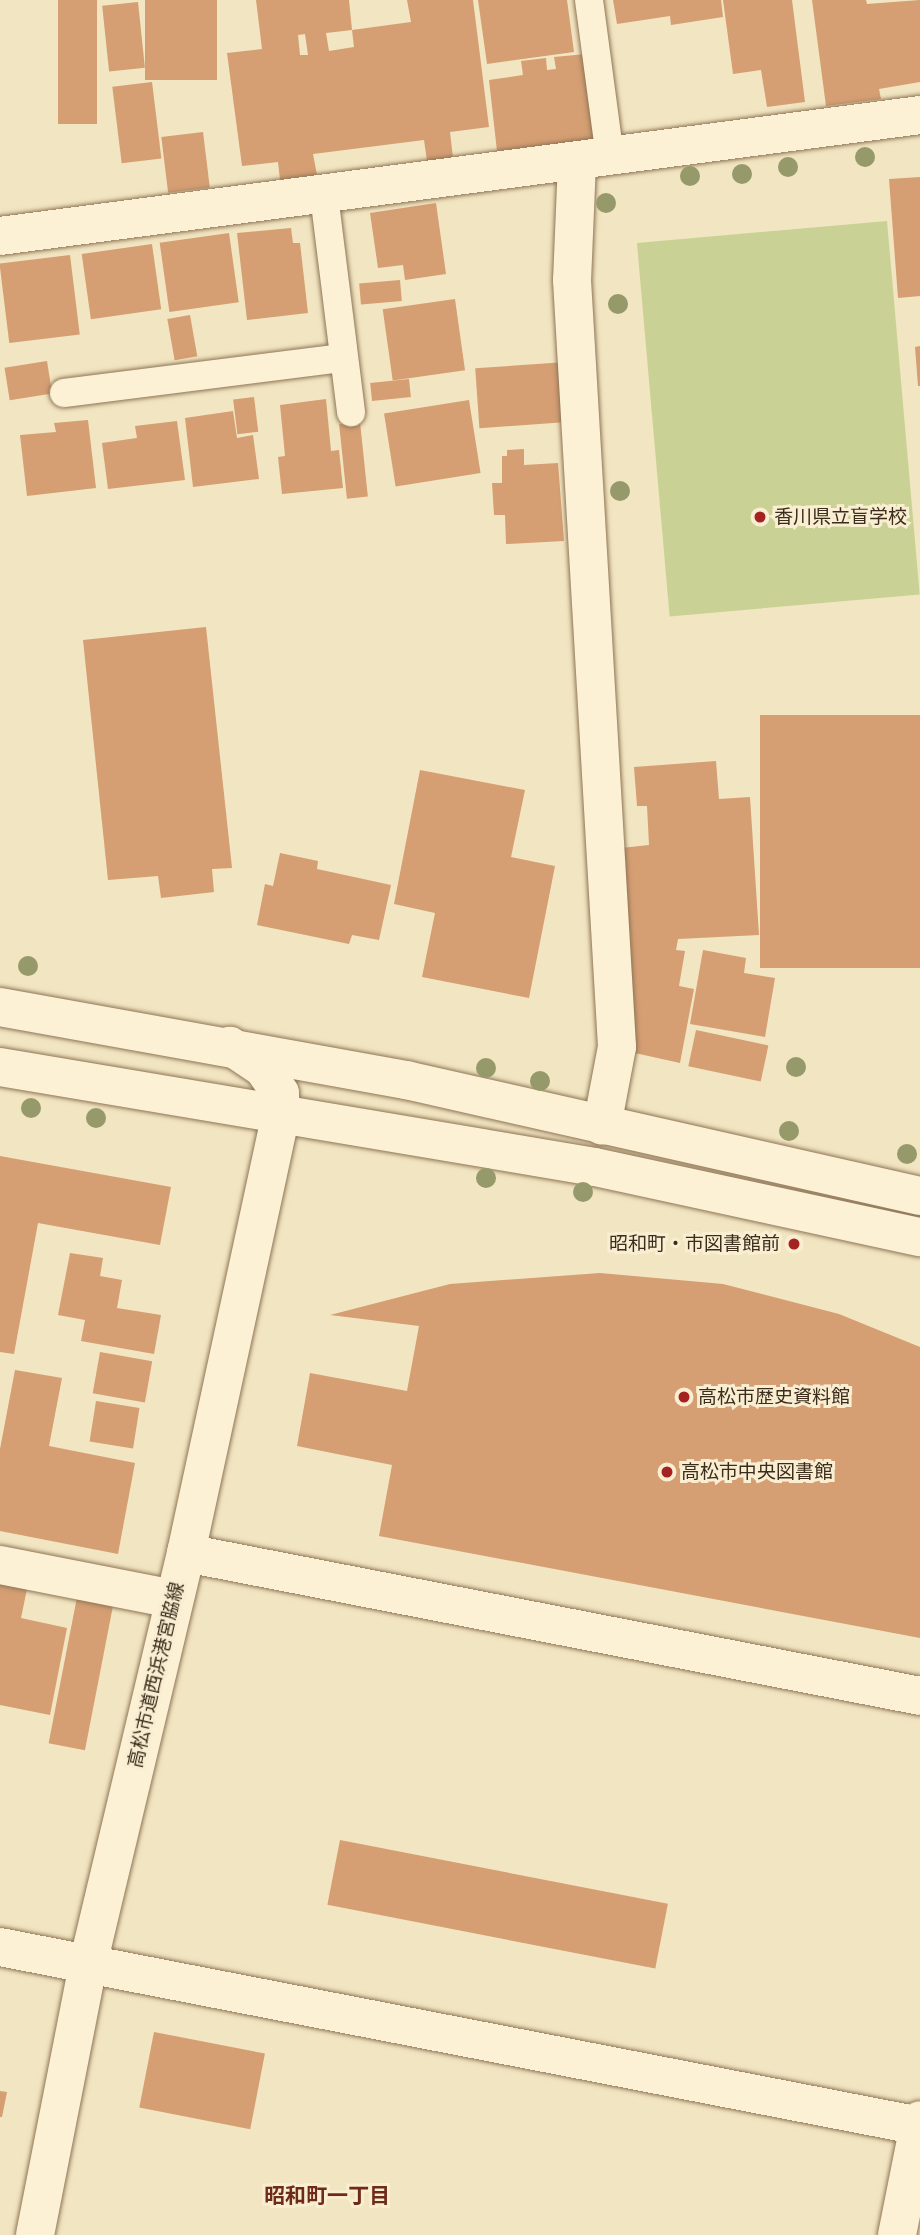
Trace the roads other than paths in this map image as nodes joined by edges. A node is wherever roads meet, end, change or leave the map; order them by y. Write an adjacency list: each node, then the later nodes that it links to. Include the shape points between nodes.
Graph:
1 (589, 0): 3 (lane)
2 (920, 115): 3 (street)
3 (594, 160): 4 (street); 14 (street, via 572,279 617,1047)
4 (324, 195): 5 (street); 6 (lane)
5 (0, 236)
6 (343, 358): 7 (lane); 8 (lane)
7 (64, 393)
8 (351, 412)
9 (0, 1007): 10 (street)
10 (230, 1046): 12 (street); 13 (street, via 263,1068 280,1093)
11 (0, 1067): 13 (street)
12 (343, 1069): 13 (street, via 294,1094); 14 (street)
13 (281, 1115): 16 (street, via 595,1167); 17 (street, 高松市道西浜港宮脇線)
14 (602, 1126): 15 (street)
15 (920, 1195)
16 (920, 1237)
17 (186, 1553): 19 (street, 高松市道西浜港宮脇線); 20 (street)
18 (0, 1565): 19 (street)
19 (174, 1599): 22 (street, 高松市道西浜港宮脇線)
20 (920, 1696)
21 (0, 1947): 22 (street)
22 (88, 1964): 23 (street); 24 (street, 高松市道西浜港宮脇線)
23 (920, 2124): 25 (street)
24 (35, 2235)
25 (897, 2235)

